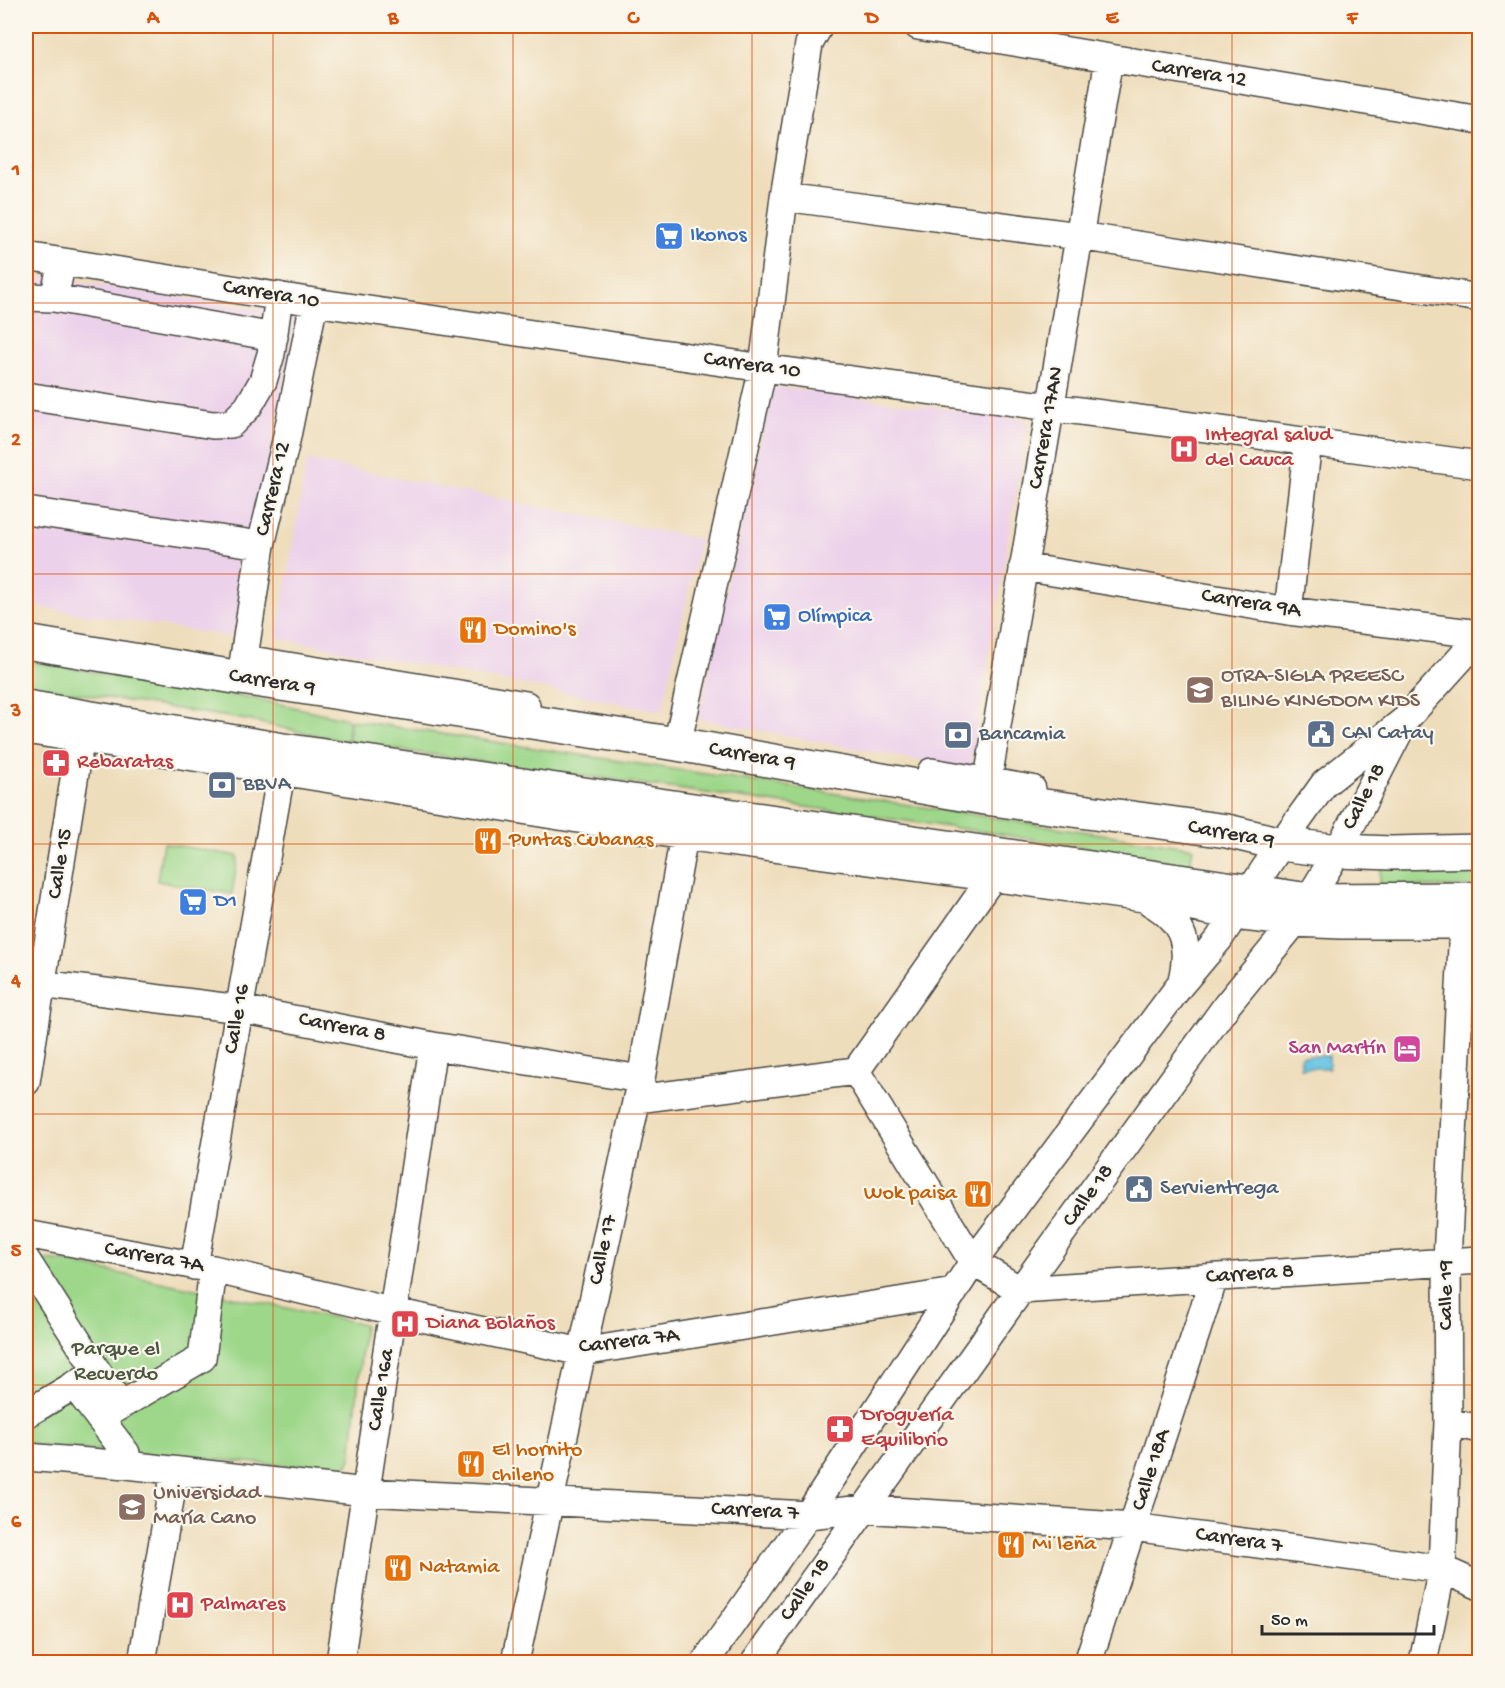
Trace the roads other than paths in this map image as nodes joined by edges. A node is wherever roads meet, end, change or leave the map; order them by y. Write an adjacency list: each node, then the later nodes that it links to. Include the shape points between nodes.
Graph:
1 (819, 26): 5 (street, via 809,45)
2 (918, 26): 3 (street, Carrera 12)
3 (1109, 59): 4 (street, Carrera 12); 6 (street, Carrera 17AN)
4 (1479, 120)
5 (784, 196): 6 (street); 15 (street)
6 (1079, 236): 12 (street); 17 (street, Carrera 17AN)
7 (26, 256): 8 (street, Carrera 10)
8 (62, 262): 9 (street, Carrera 10); 11 (street)
9 (279, 296): 13 (street, Carrera 10); 14 (street)
10 (26, 297): 11 (street)
11 (54, 298): 14 (street)
12 (1479, 298)
13 (314, 302): 15 (street, Carrera 10); 21 (street, Carrera 12)
14 (273, 337): 16 (street, via 263,381 248,407 231,424 213,425)
15 (763, 368): 17 (street, Carrera 10); 31 (street)
16 (26, 396)
17 (1050, 407): 18 (street, Carrera 10); 22 (street, Carrera 17AN)
18 (1308, 442): 19 (street, Carrera 10); 23 (street)
19 (1479, 465)
20 (26, 511): 21 (street)
21 (261, 545): 26 (street, Carrera 12)
22 (1023, 567): 23 (street, Carrera 9A); 33 (street, Carrera 17AN)
23 (1288, 611): 24 (street, Carrera 9A)
24 (1479, 636): 28 (street)
25 (26, 642): 26 (main road, Carrera 9)
26 (242, 669): 31 (main road, Carrera 9)
27 (26, 707): 29 (main road)
28 (1406, 719): 35 (street, Calle 18, via 1324,784); 36 (street, Calle 18)
29 (82, 728): 30 (street); 32 (street); 40 (main road, via 295,752); 43 (street, Calle 15)
30 (26, 730)
31 (679, 737): 33 (main road, Carrera 9)
32 (281, 773): 34 (street); 45 (street, Calle 16)
33 (986, 790): 35 (main road, Carrera 9, via 1227,831)
34 (684, 837): 38 (street); 49 (street, Calle 17)
35 (1281, 844): 36 (main road, Carrera 9); 40 (street, Calle 18)
36 (1338, 851): 37 (main road, Carrera 9); 41 (street, Calle 18)
37 (1479, 851)
38 (991, 879): 39 (street); 47 (street)
39 (1144, 898): 40 (street); 44 (street, via 1164,910 1178,925 1185,944)
40 (1242, 904): 41 (main road); 44 (street, Calle 18)
41 (1301, 912): 42 (main road); 57 (street, Calle 18, via 1227,1005)
42 (1474, 916): 53 (street, Calle 19)
43 (41, 984): 45 (street, Carrera 8); 48 (street, Calle 15)
44 (1181, 984): 54 (street, Calle 18)
45 (240, 1009): 46 (street, Carrera 8); 55 (street, Calle 16)
46 (433, 1046): 49 (street, Carrera 8); 59 (street, Calle 16a)
47 (856, 1071): 49 (street, Carrera 8); 54 (street)
48 (26, 1082)
49 (639, 1089): 60 (street, Calle 17)
50 (26, 1234): 55 (street, Carrera 7A)
51 (26, 1260): 61 (street)
52 (1479, 1260): 53 (street, Carrera 8)
53 (1446, 1261): 56 (street, Carrera 8); 64 (street, Calle 19)
54 (973, 1262): 57 (street); 58 (street, Calle 18)
55 (204, 1267): 59 (street, Carrera 7A); 62 (street, Calle 16, via 202,1358)
56 (1214, 1278): 57 (street, Carrera 8); 73 (street, Calle 18A)
57 (1020, 1290): 71 (street, Calle 18)
58 (954, 1292): 60 (street, Carrera 7A); 72 (street, Calle 18)
59 (394, 1312): 60 (street, Carrera 7A); 69 (street, Calle 16a)
60 (582, 1352): 70 (street, Calle 17)
61 (86, 1378): 62 (street); 63 (street)
62 (110, 1412): 67 (street)
63 (26, 1414)
64 (1448, 1422): 65 (street); 74 (street, Calle 19)
65 (1479, 1429)
66 (26, 1457): 67 (street, Carrera 7)
67 (127, 1465): 68 (street, Carrera 7)
68 (175, 1471): 69 (street, Carrera 7); 76 (street)
69 (366, 1492): 70 (street, Carrera 7); 77 (street, Calle 16a)
70 (551, 1501): 72 (street, Carrera 7); 78 (street, Calle 17)
71 (863, 1509): 72 (street, Carrera 7); 73 (street, Carrera 7); 80 (street, Calle 18)
72 (808, 1515): 79 (street, Calle 18)
73 (1133, 1527): 74 (street, Carrera 7); 81 (street, Calle 18A)
74 (1442, 1569): 75 (street, Carrera 7); 82 (street, Calle 19)
75 (1479, 1586)
76 (142, 1662)
77 (340, 1662)
78 (515, 1662)
79 (705, 1662)
80 (754, 1662)
81 (1088, 1662)
82 (1423, 1662)

